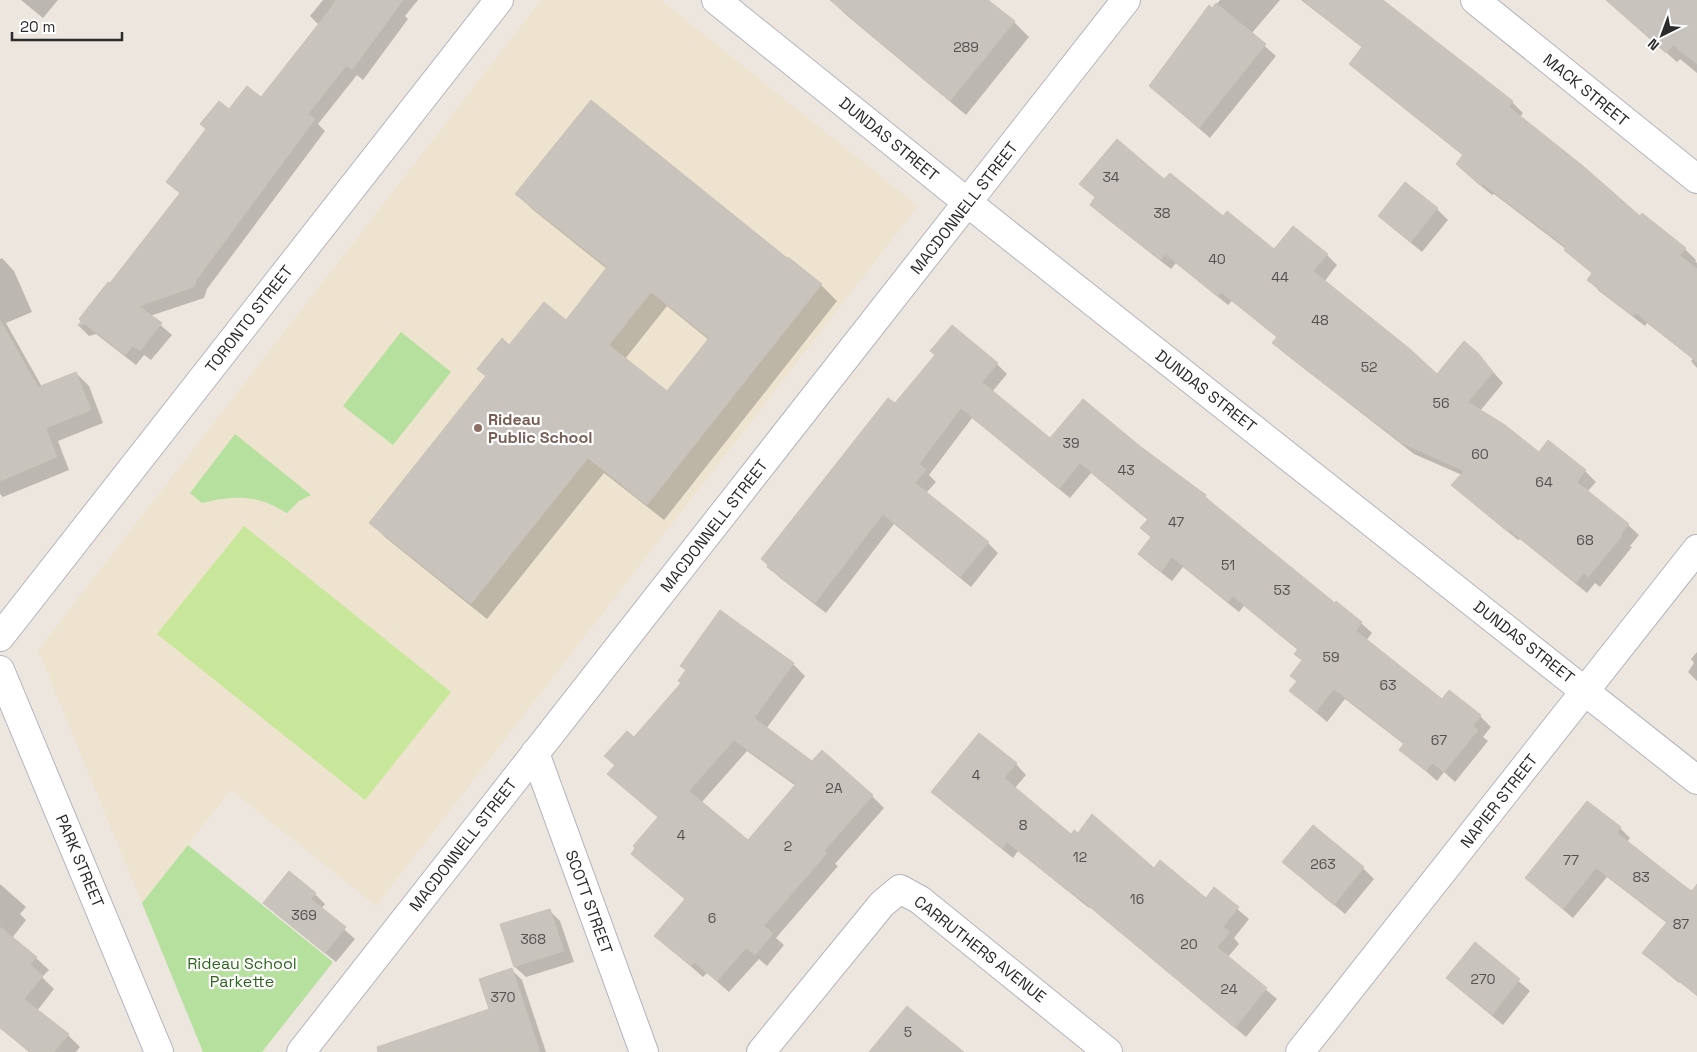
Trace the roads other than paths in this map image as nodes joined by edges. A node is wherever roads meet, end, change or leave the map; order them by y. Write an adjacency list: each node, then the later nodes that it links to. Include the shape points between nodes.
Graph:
1 (499, 0): 8 (street, TORONTO STREET)
2 (716, 0): 6 (street, DUNDAS STREET)
3 (1126, 0): 6 (street, MACDONNELL STREET)
4 (1475, 0): 5 (street, MACK STREET)
5 (1697, 179)
6 (968, 203): 10 (street, DUNDAS STREET); 11 (street, MACDONNELL STREET)
7 (1697, 549): 10 (street, NAPIER STREET)
8 (0, 637)
9 (0, 670): 13 (street, PARK STREET)
10 (1585, 691): 12 (street, DUNDAS STREET); 18 (street, NAPIER STREET)
11 (535, 753): 14 (street, MACDONNELL STREET); 15 (street, SCOTT STREET)
12 (1697, 780)
13 (159, 1052)
14 (300, 1052)
15 (644, 1052)
16 (761, 1052): 17 (street, CARRUTHERS AVENUE, via 882,904 900,889 920,900)
17 (1108, 1052)
18 (1300, 1052)

